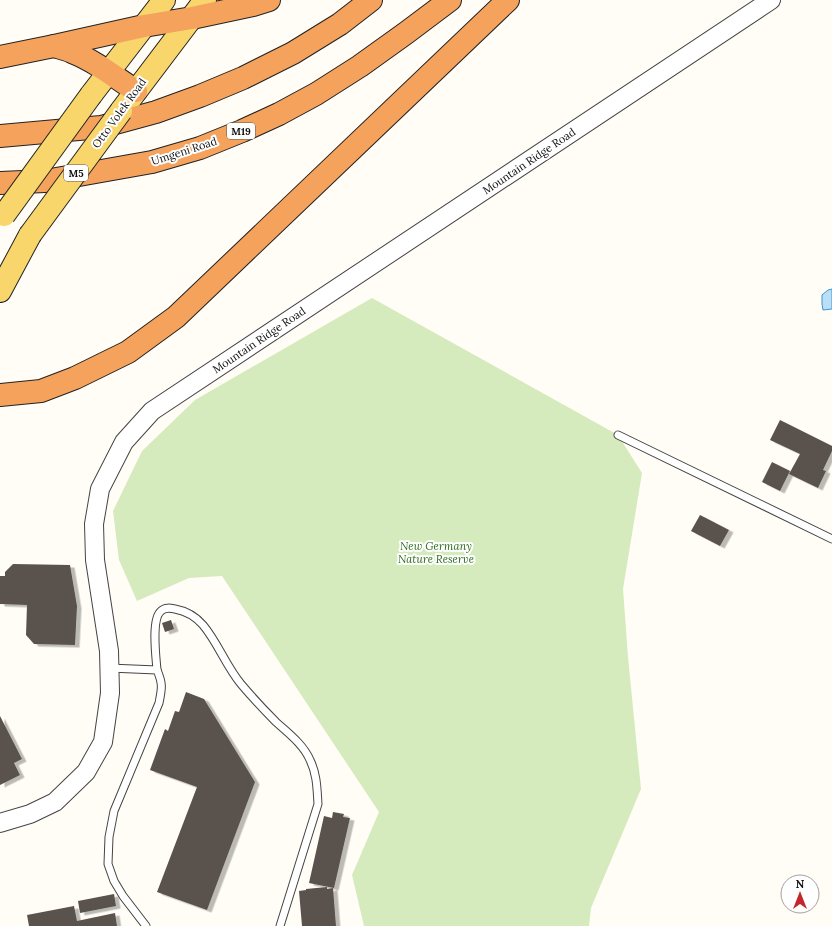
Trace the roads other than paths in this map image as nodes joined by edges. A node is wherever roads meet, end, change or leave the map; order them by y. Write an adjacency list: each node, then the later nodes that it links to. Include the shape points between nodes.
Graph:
1 (164, 0): 9 (main road)
2 (205, 0): 8 (main road, Otto Volek Road / M5)
3 (269, 0): 8 (highway)
4 (372, 0): 14 (highway, via 340,24 293,53 200,96 102,127)
5 (450, 0): 15 (highway, Umgeni Road / M19, via 406,34 316,94 242,131 200,148 152,162 45,181)
6 (508, 0): 18 (highway, via 176,316 128,352 75,378 41,391)
7 (771, 0): 21 (street, Mountain Ridge Road, via 152,411 124,442 100,489 94,524 95,560 109,651)
8 (192, 18): 9 (highway); 13 (main road, Otto Volek Road / M5)
9 (144, 26): 10 (highway); 12 (main road)
10 (54, 46): 11 (highway); 12 (highway, via 84,57)
11 (0, 57)
12 (109, 73): 13 (highway); 16 (main road, bridge)
13 (136, 91): 17 (main road, Otto Volek Road / M5, bridge, via 30,235)
14 (0, 136)
15 (0, 183)
16 (2, 218)
17 (0, 291)
18 (0, 395)
19 (618, 435): 20 (lane)
20 (832, 539)
21 (109, 668): 22 (lane); 23 (street, Mountain Ridge Road, via 110,693 103,742 86,772 55,802 30,814)
22 (157, 670): 24 (lane, via 162,689 159,703 114,811 109,837 108,864 114,882); 25 (lane, via 156,618 161,611 169,607 194,616 210,635 240,682 258,704 300,744 310,759 317,786 318,804)
23 (0, 823)
24 (146, 926)
25 (280, 926)

